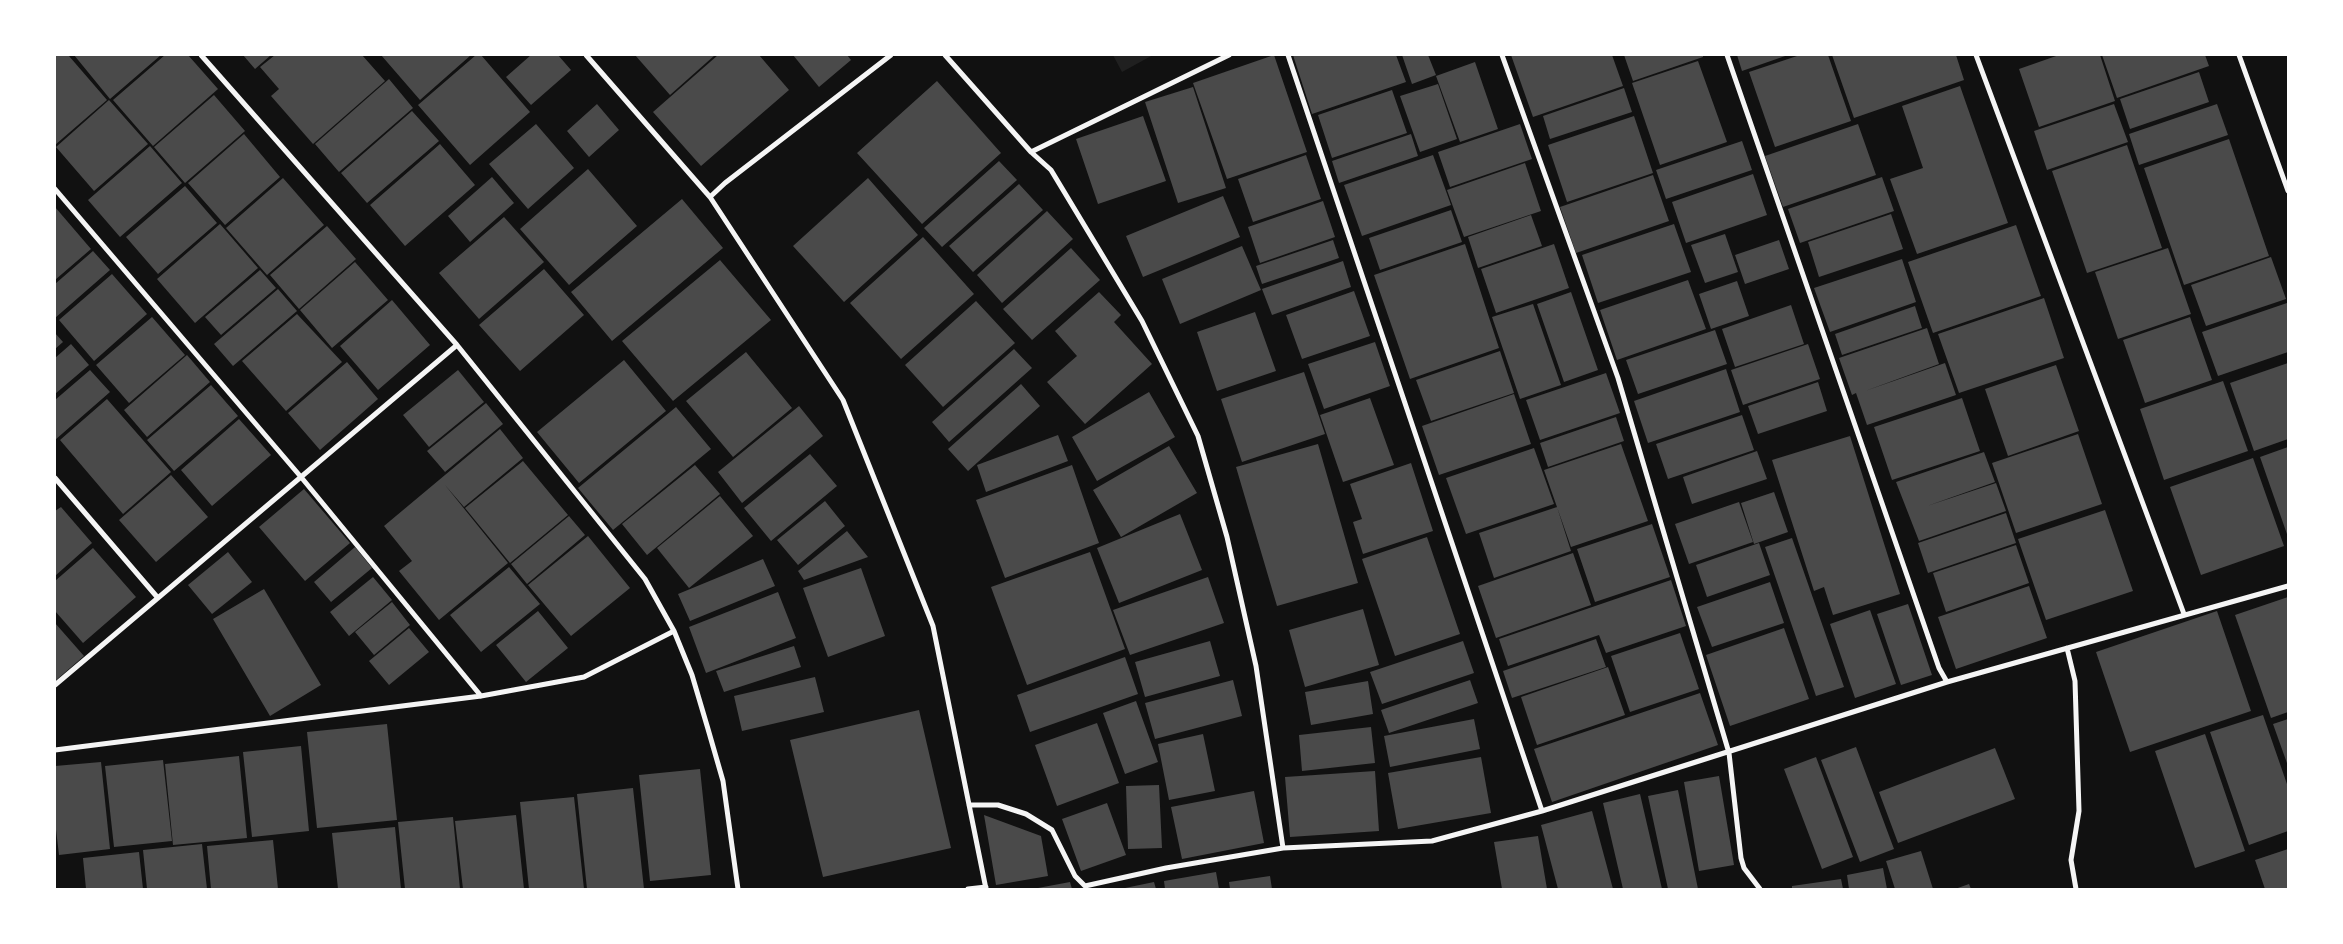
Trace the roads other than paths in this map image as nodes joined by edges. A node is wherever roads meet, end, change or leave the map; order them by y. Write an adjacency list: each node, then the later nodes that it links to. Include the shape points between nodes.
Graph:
1 (200, 55): 15 (street)
2 (586, 55): 14 (street)
3 (892, 55): 14 (street)
4 (944, 55): 11 (street)
5 (1229, 55): 11 (street)
6 (1288, 55): 29 (street)
7 (1502, 55): 27 (street, via 1618,378)
8 (1727, 55): 23 (street, via 1939,668)
9 (1976, 55): 20 (street)
10 (2239, 55): 13 (street)
11 (1032, 152): 30 (street, via 1051,170 1142,321 1198,436 1227,537 1256,666)
12 (55, 188): 16 (street)
13 (2288, 191)
14 (710, 197): 28 (street, via 843,400 933,626)
15 (457, 345): 16 (street); 21 (street, via 646,578)
16 (301, 477): 19 (street); 25 (street)
17 (55, 478): 19 (street)
18 (2288, 586): 20 (street)
19 (158, 598): 24 (street)
20 (2184, 614): 22 (street)
21 (674, 631): 25 (street, via 584,677); 32 (street, via 692,675 723,780)
22 (2067, 648): 23 (street); 35 (street, via 2074,681 2079,811 2071,860)
23 (1947, 682): 27 (street)
24 (55, 685)
25 (482, 696): 26 (street)
26 (55, 750)
27 (1729, 753): 29 (street); 34 (street, via 1741,858 1744,868)
28 (969, 804): 30 (street, via 998,805 1026,814 1052,830 1075,876 1085,886); 31 (street)
29 (1542, 811): 30 (street, via 1432,841)
30 (1283, 848)
31 (986, 888): 33 (street)
32 (738, 889)
33 (968, 889)
34 (1760, 889)
35 (2076, 889)

